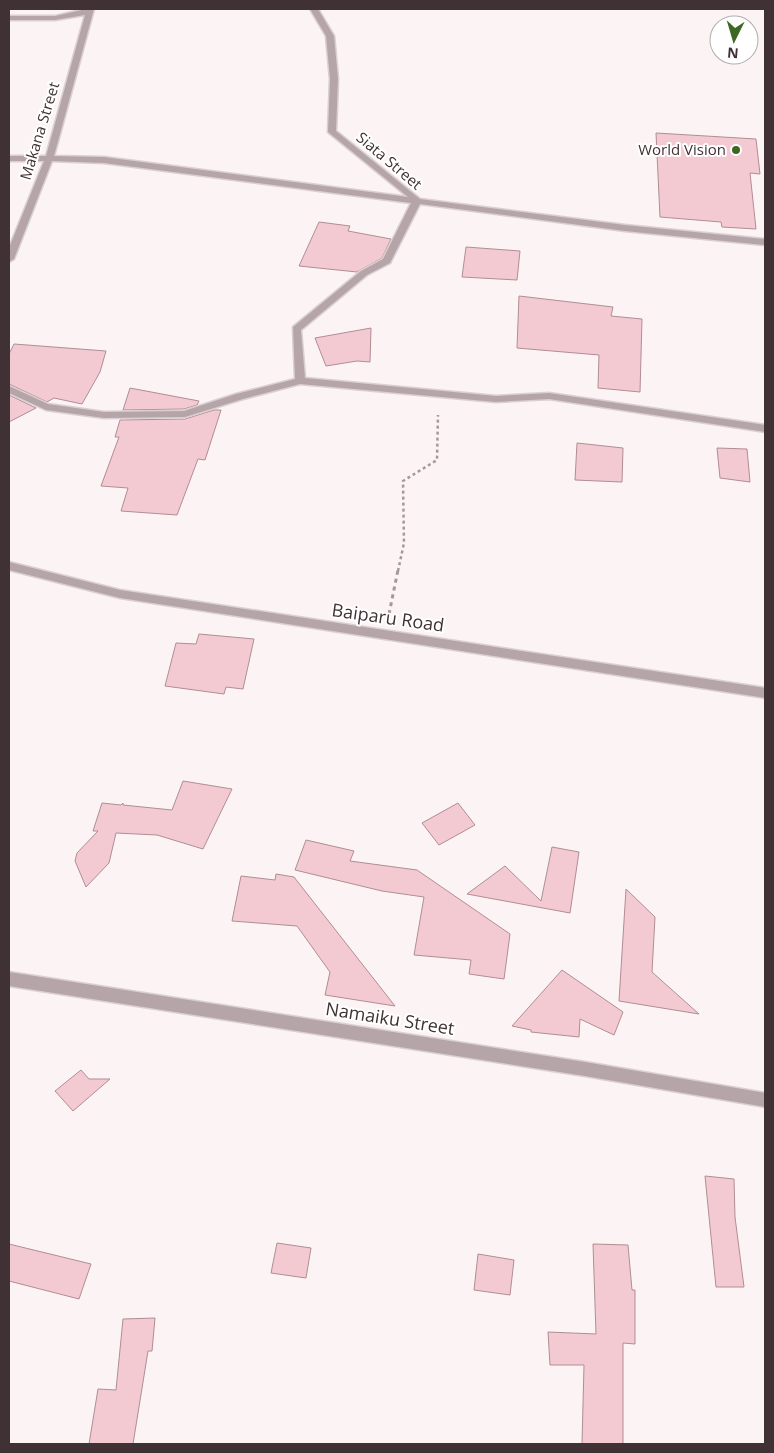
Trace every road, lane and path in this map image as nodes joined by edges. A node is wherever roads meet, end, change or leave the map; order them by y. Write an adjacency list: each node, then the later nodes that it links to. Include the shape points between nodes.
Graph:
1 (314, 9): 6 (street, Siata Street, via 330,36 334,79 332,132)
2 (90, 10): 3 (street, via 55,18); 5 (street, Makana Street)
3 (9, 18)
4 (9, 158): 5 (street)
5 (49, 159): 6 (street, via 104,160); 8 (street, Makana Street)
6 (417, 200): 7 (street, via 625,228); 9 (street, Siata Street, via 387,261 364,273 296,329)
7 (765, 242)
8 (9, 260)
9 (300, 381): 10 (street, via 185,414 104,415 46,407); 11 (street)
10 (9, 389)
11 (469, 397): 12 (street, via 548,396); 14 (path, via 436,416 437,460 403,481 404,543)
12 (765, 429)
13 (9, 566): 14 (street, Baiparu Road, via 120,594)
14 (384, 636): 15 (street, Baiparu Road, via 542,657)
15 (765, 693)
16 (9, 979): 17 (street, Namaiku Street)
17 (765, 1100)

